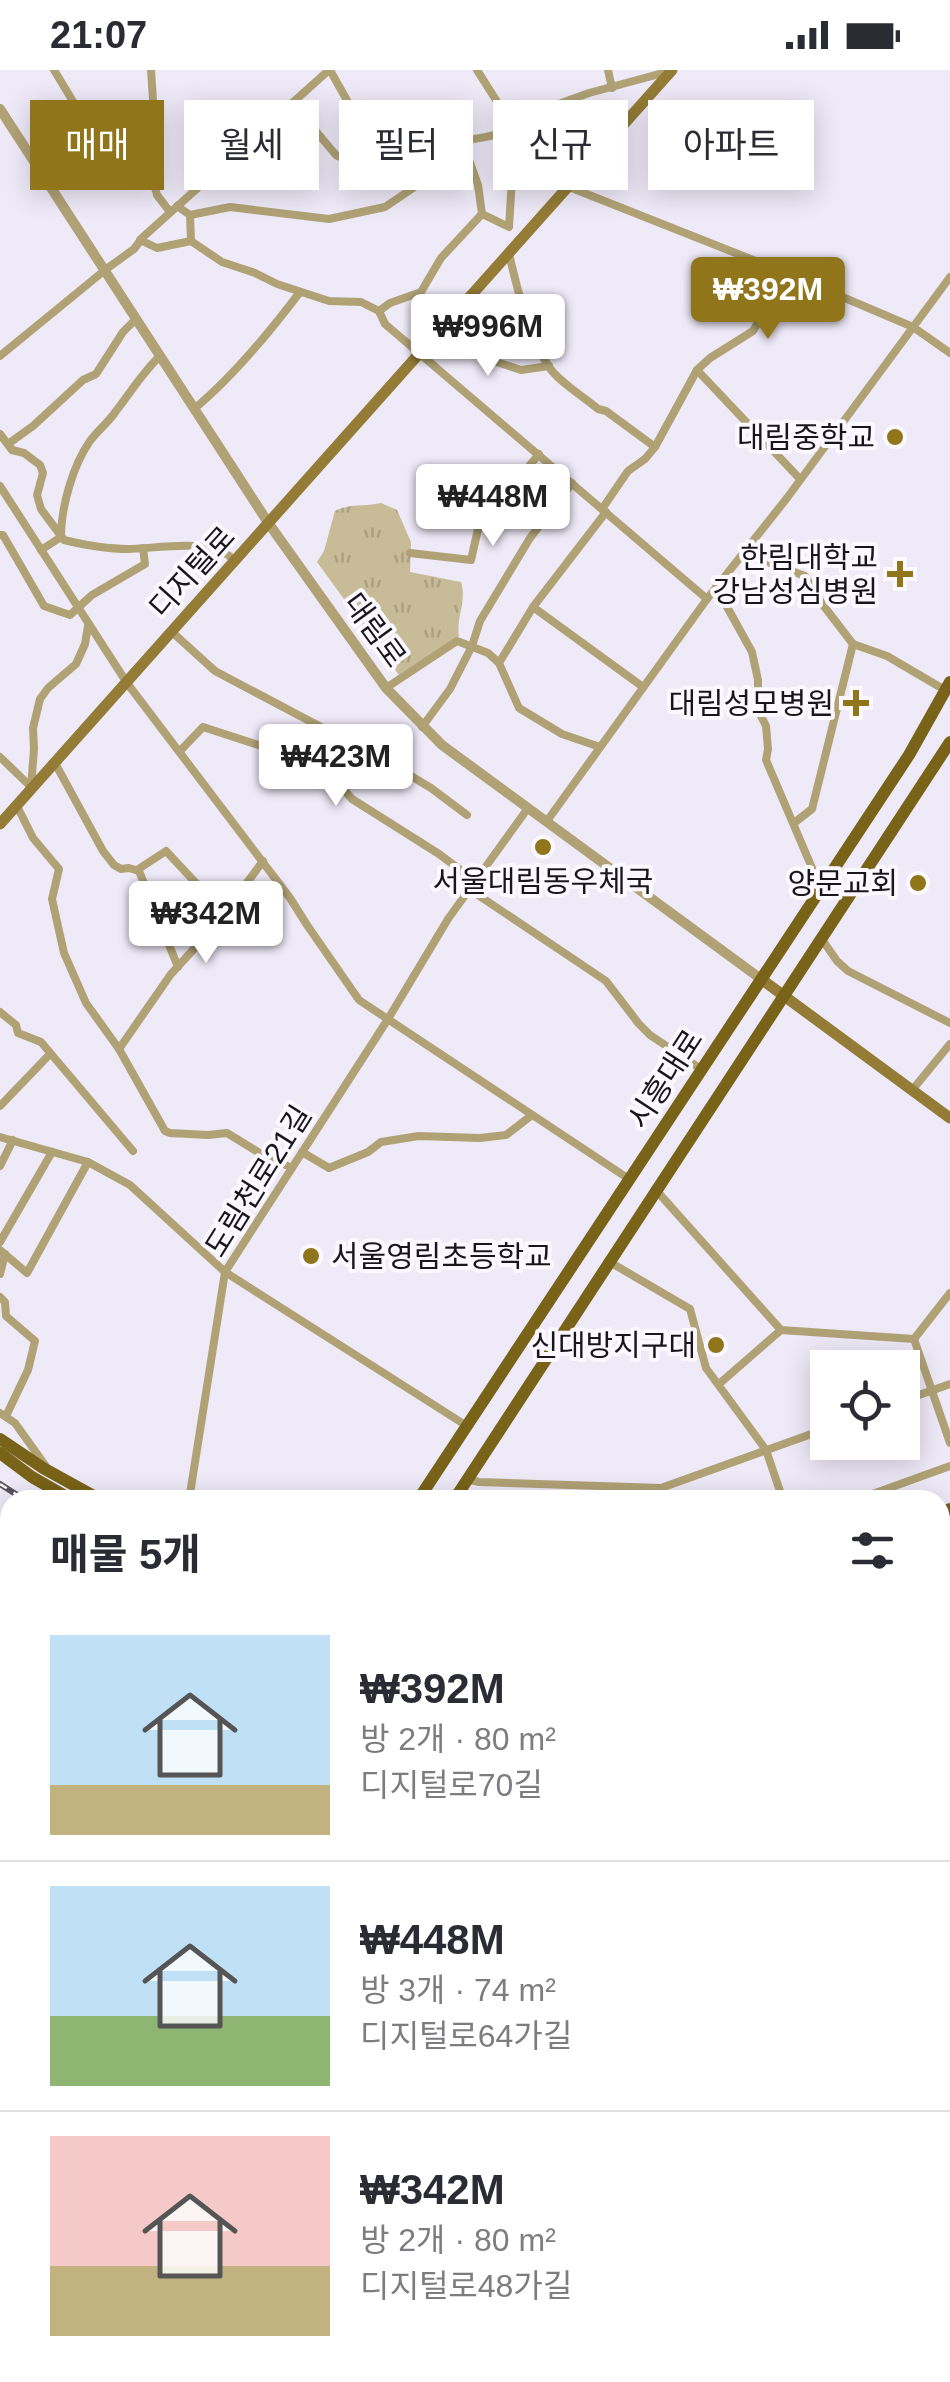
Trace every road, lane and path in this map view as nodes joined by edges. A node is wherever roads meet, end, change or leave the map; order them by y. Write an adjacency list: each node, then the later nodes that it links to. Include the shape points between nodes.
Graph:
1 (54, 70): 8 (street)
2 (152, 70): 25 (street, via 154,184 156,196)
3 (330, 70): 9 (street); 10 (street)
4 (477, 70): 11 (street)
5 (608, 70): 7 (street)
6 (671, 70): 7 (street); 14 (main road, 디지털로)
7 (612, 88): 12 (street)
8 (72, 100)
9 (295, 100)
10 (347, 100)
11 (496, 100)
12 (569, 100)
13 (0, 110): 16 (street, 대림로)
14 (628, 119)
15 (319, 135): 17 (street)
16 (30, 155)
17 (339, 157)
18 (473, 171): 26 (street)
19 (53, 190): 32 (street, 대림로)
20 (195, 190): 25 (street)
21 (410, 190): 27 (street, via 384,208 330,219 230,208)
22 (511, 190): 28 (street)
23 (566, 190): 31 (main road, 디지털로)
24 (577, 190): 33 (street)
25 (174, 209): 27 (street); 29 (street)
26 (482, 214): 28 (street); 36 (street, via 441,258 421,292)
27 (190, 215): 30 (street)
28 (509, 228): 31 (street)
29 (140, 240): 30 (street, via 157,248); 32 (street)
30 (192, 241): 35 (street, via 222,262)
31 (513, 249): 39 (main road, 디지털로); 44 (street, via 518,294)
32 (104, 270): 37 (street, 대림로); 42 (street)
33 (786, 273): 38 (street); 45 (street, via 752,331)
34 (950, 277): 38 (street)
35 (300, 292): 36 (street); 46 (street)
36 (378, 310): 41 (street)
37 (136, 319): 43 (street, 대림로); 48 (street, via 96,374)
38 (914, 327): 40 (street); 51 (street)
39 (432, 340): 41 (main road, 디지털로); 44 (street, via 520,370)
40 (950, 352)
41 (421, 353): 50 (street); 57 (main road, 디지털로)
42 (0, 356)
43 (160, 356): 46 (street, 대림로); 59 (street, via 91,440 70,484)
44 (548, 366): 49 (street)
45 (697, 370): 49 (street); 51 (street)
46 (194, 409): 57 (street, 대림로)
47 (0, 434): 48 (street)
48 (8, 444): 59 (street, via 40,465 37,496)
49 (655, 446): 56 (street, via 628,470)
50 (539, 454): 52 (street); 62 (street, via 478,529 471,560)
51 (800, 479): 63 (street)
52 (572, 483): 56 (street); 72 (street, via 530,538)
53 (0, 486): 54 (street)
54 (9, 502): 55 (street); 61 (street)
55 (0, 510)
56 (604, 510): 66 (street); 67 (street)
57 (269, 524): 64 (main road, 디지털로); 77 (street, 대림로)
58 (0, 535): 68 (street, via 44,606 70,614)
59 (61, 537): 60 (street, via 86,546); 61 (street)
60 (143, 548): 64 (street, via 207,547); 68 (street, via 145,564)
61 (41, 550): 68 (street)
62 (410, 553)
63 (743, 553): 65 (street); 71 (street, via 805,576)
64 (234, 562): 70 (main road, 디지털로)
65 (716, 587): 66 (street); 89 (street, via 752,652 766,760)
66 (706, 599): 75 (street)
67 (533, 607): 73 (street); 75 (street)
68 (78, 608): 69 (street)
69 (89, 624): 74 (street); 84 (street, via 76,664 40,699 32,728)
70 (172, 632): 74 (main road, 디지털로); 87 (street, via 214,671 391,764)
71 (853, 644): 76 (street); 89 (street, via 812,809)
72 (472, 646): 73 (street); 77 (street, via 458,641); 78 (street)
73 (499, 663): 80 (street, via 519,708)
74 (127, 683): 81 (street); 83 (main road, 디지털로)
75 (644, 686): 80 (street)
76 (948, 686): 94 (main road, 시흥대로)
77 (386, 688): 78 (street, 대림로)
78 (422, 727): 86 (street, 대림로)
79 (950, 742): 96 (main road, 시흥대로)
80 (600, 748): 88 (street)
81 (180, 751): 91 (street); 93 (street, via 203,727 295,757 440,854)
82 (0, 757): 84 (street)
83 (55, 763): 84 (main road, 디지털로); 92 (street, via 103,851 114,865)
84 (32, 787): 85 (main road, 디지털로)
85 (17, 806): 90 (main road, 디지털로); 104 (street, via 59,869 52,899 64,953 86,1003)
86 (528, 808): 88 (street, 대림로); 93 (street, 도림천로21길)
87 (467, 815)
88 (547, 821): 98 (street, 대림로)
89 (794, 823): 94 (street)
90 (0, 824)
91 (262, 861): 95 (street); 101 (street, via 359,1000)
92 (137, 870): 95 (street, via 166,851); 97 (street)
93 (472, 885): 101 (street, 도림천로21길); 106 (street, via 606,982 650,1035)
94 (820, 888): 98 (main road, 시흥대로)
95 (224, 913): 97 (street)
96 (821, 938): 99 (main road, 시흥대로); 102 (street, via 848,971)
97 (178, 967): 104 (street)
98 (761, 979): 99 (main road, 대림로); 106 (main road, 시흥대로)
99 (784, 995): 107 (main road, 대림로); 120 (main road, 시흥대로)
100 (0, 1012): 105 (street, via 18,1034 41,1042)
101 (388, 1019): 109 (street); 115 (street, 도림천로21길)
102 (950, 1023)
103 (950, 1044): 107 (street)
104 (119, 1049): 118 (street, via 164,1130 227,1133)
105 (50, 1054): 108 (street); 113 (street)
106 (701, 1069): 119 (main road, 시흥대로)
107 (913, 1090): 110 (main road, 대림로)
108 (0, 1106)
109 (532, 1114): 115 (street, via 506,1135 381,1142 329,1168); 119 (street)
110 (950, 1118)
111 (0, 1136): 112 (street)
112 (13, 1140): 114 (street); 117 (street)
113 (133, 1151)
114 (52, 1152): 116 (street); 121 (street)
115 (302, 1152): 118 (street, 도림천로21길)
116 (88, 1162): 122 (street, via 27,1273); 124 (street, via 130,1186)
117 (0, 1166)
118 (292, 1168): 124 (street, 도림천로21길)
119 (629, 1179): 135 (main road, 시흥대로)
120 (655, 1190): 123 (main road, 시흥대로); 128 (street)
121 (0, 1242)
122 (2, 1252): 125 (street)
123 (608, 1261): 130 (street, via 690,1310 706,1368); 143 (main road, 시흥대로)
124 (225, 1272): 135 (street); 147 (street, 도림천로21길)
125 (0, 1274)
126 (950, 1293): 129 (street)
127 (0, 1297): 134 (street, via 6,1316 35,1341 28,1370)
128 (782, 1330): 129 (street); 130 (street)
129 (914, 1340): 132 (street)
130 (719, 1384): 139 (street)
131 (950, 1384): 132 (street)
132 (932, 1390): 133 (street); 138 (street)
133 (920, 1394)
134 (3, 1414): 142 (street)
135 (467, 1426): 148 (main road, 시흥대로)
136 (810, 1434): 139 (street)
137 (0, 1440): 142 (main road)
138 (950, 1442)
139 (766, 1450): 144 (street); 150 (street)
140 (0, 1453): 145 (main road)
141 (950, 1466): 151 (street)
142 (51, 1473): 146 (main road)
143 (467, 1479): 144 (street); 149 (main road, 시흥대로)
144 (661, 1488)
145 (55, 1490)
146 (82, 1490)
147 (191, 1490)
148 (425, 1490)
149 (460, 1490)
150 (780, 1490)
151 (884, 1490)

